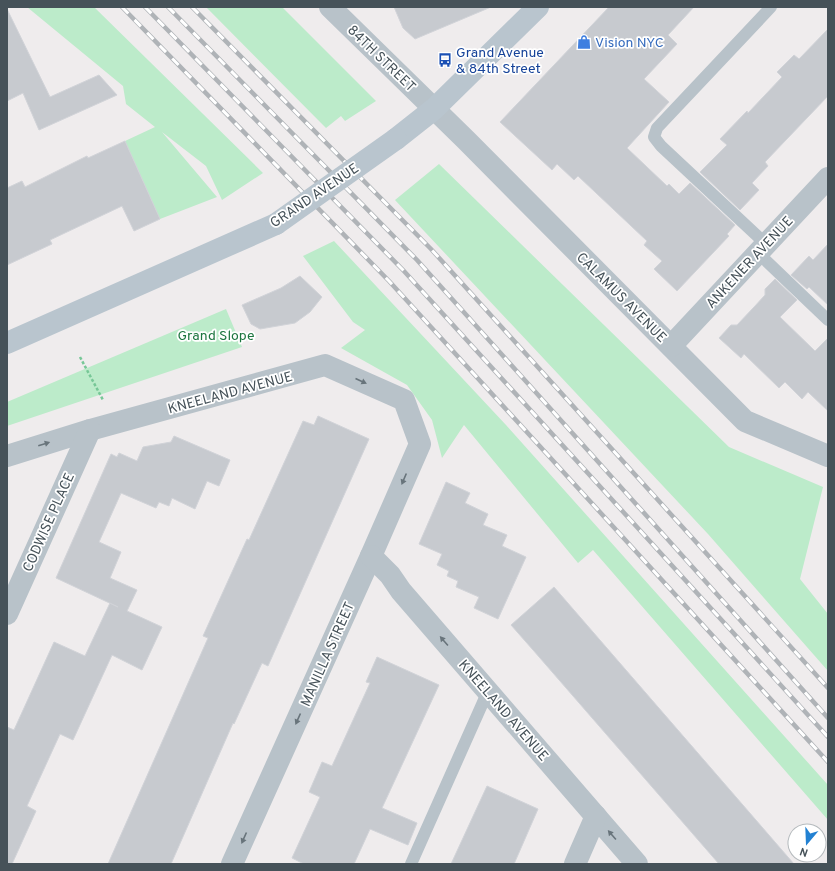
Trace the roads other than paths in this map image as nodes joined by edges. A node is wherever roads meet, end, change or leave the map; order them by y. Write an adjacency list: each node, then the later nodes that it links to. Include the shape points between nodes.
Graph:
1 (330, 7): 4 (street, 84TH STREET)
2 (538, 7): 4 (main road, GRAND AVENUE)
3 (771, 7): 6 (lane, via 657,128 654,136)
4 (434, 109): 8 (main road, GRAND AVENUE, bridge, via 276,224); 9 (street, CALAMUS AVENUE)
5 (828, 178): 6 (street, ANKENER AVENUE)
6 (762, 248): 7 (lane); 9 (street, ANKENER AVENUE)
7 (828, 320)
8 (7, 343)
9 (671, 346): 13 (street, CALAMUS AVENUE, via 745,421)
10 (90, 430): 11 (street, KNEELAND AVENUE, one-way to 11, via 325,365 404,400); 12 (street, KNEELAND AVENUE, one-way to 10); 15 (street, CODWISE PLACE)
11 (420, 444): 14 (street, MANILLA STREET, one-way to 14)
12 (7, 456)
13 (828, 456)
14 (371, 556): 16 (street, KNEELAND AVENUE, one-way to 14); 18 (street, MANILLA STREET, one-way to 18)
15 (7, 614)
16 (488, 691): 17 (street, KNEELAND AVENUE); 19 (lane)
17 (596, 816): 20 (street); 21 (street, KNEELAND AVENUE, one-way to 17)
18 (232, 864)
19 (411, 864)
20 (575, 864)
21 (637, 864)

